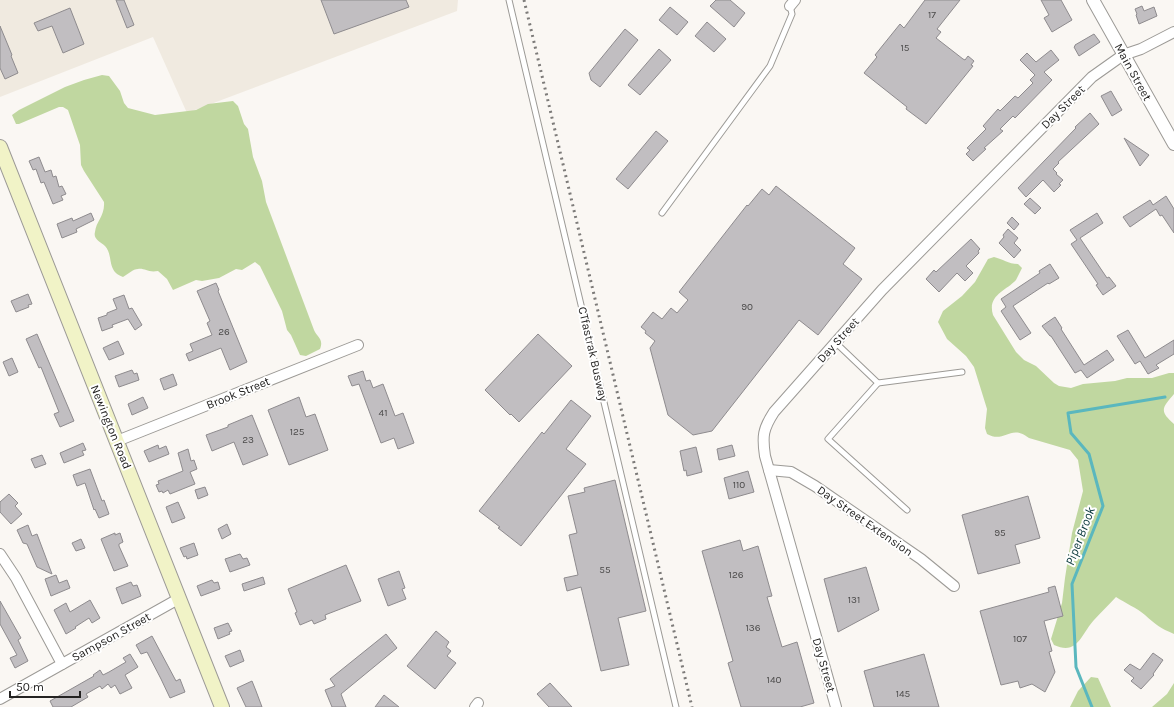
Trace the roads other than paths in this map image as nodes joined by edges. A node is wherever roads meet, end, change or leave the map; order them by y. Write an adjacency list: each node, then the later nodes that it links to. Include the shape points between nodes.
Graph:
1 (509, 0): 22 (lane, CTfastrak Busway)
2 (1093, 0): 5 (street, Main Street)
3 (792, 3): 8 (lane, via 792,14 770,66)
4 (1174, 32): 5 (street, Day Street)
5 (1123, 55): 6 (street, Main Street); 9 (street, Day Street, via 1092,77 882,290)
6 (1174, 144)
7 (0, 146): 13 (main road, Newington Road)
8 (662, 213)
9 (836, 342): 12 (lane); 14 (street, Day Street, via 774,412 766,425 763,442)
10 (358, 345): 13 (street, Brook Street)
11 (962, 372): 12 (lane)
12 (878, 383): 15 (lane, via 828,439)
13 (117, 441): 18 (main road, Newington Road)
14 (769, 470): 17 (street, Day Street Extension, via 790,472 815,486 921,559); 23 (street, Day Street)
15 (908, 510)
16 (0, 554): 19 (street, via 16,578)
17 (954, 586)
18 (180, 598): 19 (street, Sampson Street); 21 (main road, Newington Road)
19 (62, 664): 20 (street, Sampson Street)
20 (0, 700)
21 (222, 707)
22 (676, 707)
23 (836, 707)

